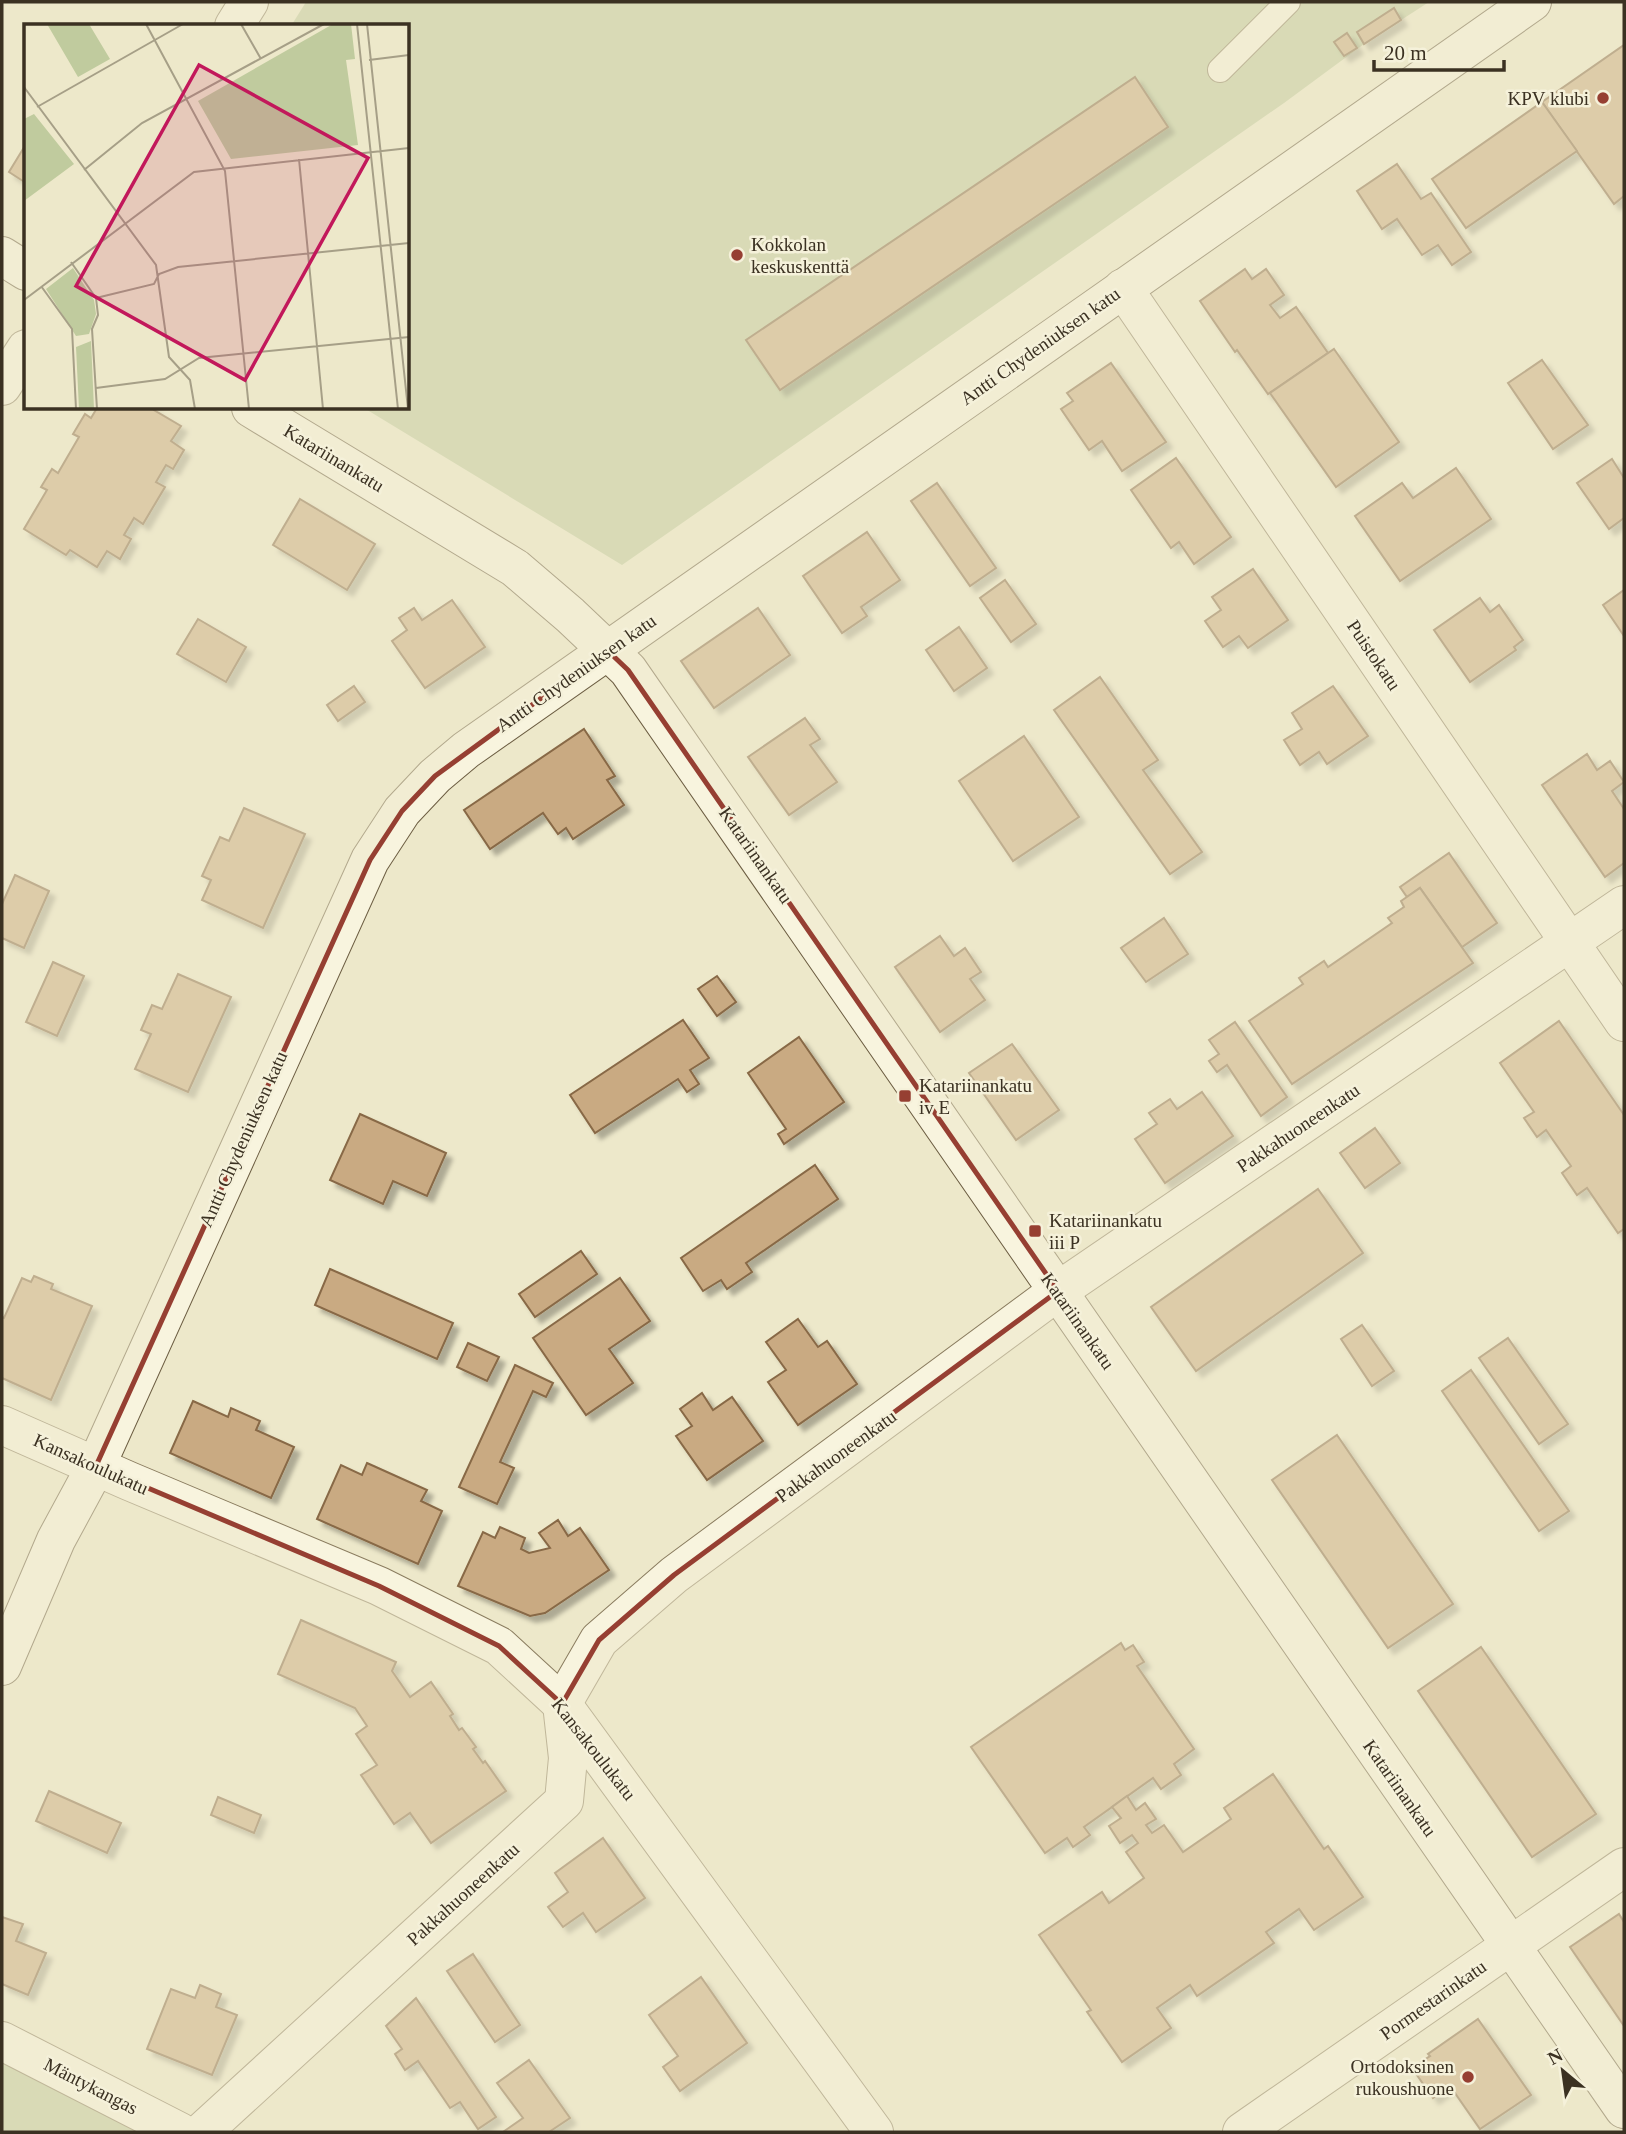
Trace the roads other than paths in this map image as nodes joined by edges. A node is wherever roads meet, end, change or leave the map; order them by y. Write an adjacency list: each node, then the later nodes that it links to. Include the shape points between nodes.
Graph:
1 (249, 2): 4 (street)
2 (1288, 2): 5 (lane)
3 (1532, 2): 8 (street, Antti Chydeniuksen katu)
4 (235, 24)
5 (1220, 70)
6 (2, 256): 7 (street)
7 (24, 270)
8 (1123, 288): 12 (street, Antti Chydeniuksen katu); 14 (street, Puistokatu)
9 (24, 352): 10 (street)
10 (2, 386)
11 (254, 410): 12 (street, Katariinankatu, via 515,568)
12 (607, 650): 16 (street, Katariinankatu, via 636,681); 18 (street, Antti Chydeniuksen katu, via 435,776 402,811 370,860)
13 (1624, 905): 14 (street, Pakkahuoneenkatu)
14 (1570, 943): 15 (street, Puistokatu); 16 (street, Pakkahuoneenkatu)
15 (1624, 1022)
16 (1058, 1291): 20 (street, Pakkahuoneenkatu, via 674,1575 599,1640); 22 (street, Katariinankatu)
17 (2, 1425): 18 (street, Kansakoulukatu)
18 (96, 1466): 19 (street, Antti Chydeniuksen katu, via 56,1540); 20 (street, Kansakoulukatu, via 379,1586 499,1646)
19 (2, 1666)
20 (562, 1704): 26 (street, Pakkahuoneenkatu, via 568,1758 564,1801); 27 (street, Kansakoulukatu)
21 (1624, 1867): 22 (street, Pormestarinkatu)
22 (1510, 1946): 24 (street, Katariinankatu); 28 (street, Pormestarinkatu)
23 (2, 2041): 25 (street, Mäntykangas)
24 (1624, 2109)
25 (180, 2132)
26 (202, 2132)
27 (874, 2132)
28 (1242, 2132)

